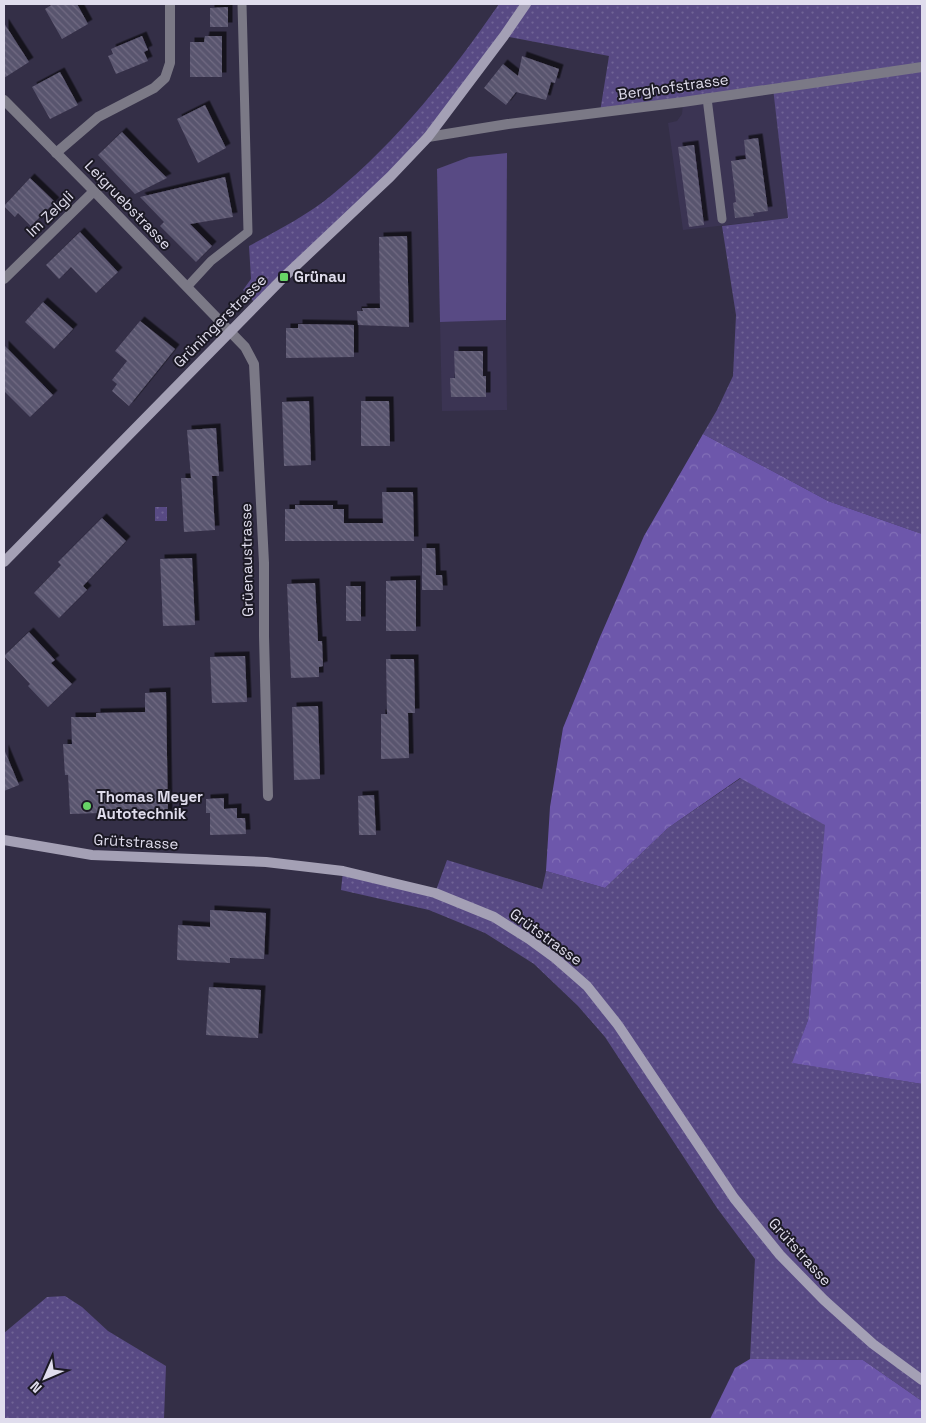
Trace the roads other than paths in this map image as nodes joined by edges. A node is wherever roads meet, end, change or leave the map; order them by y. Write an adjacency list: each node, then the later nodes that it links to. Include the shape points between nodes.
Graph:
1 (170, 4): 8 (street, via 170,63 165,78 154,88 98,117)
2 (242, 4): 12 (lane, via 248,232 211,261)
3 (526, 4): 7 (main road, Grüningerstrasse)
4 (922, 67): 5 (street, Berghofstrasse)
5 (707, 98): 7 (street, Berghofstrasse); 10 (lane)
6 (4, 100): 8 (street, Leigruebstrasse)
7 (428, 137): 13 (main road, Grüningerstrasse)
8 (56, 153): 9 (street, Leigruebstrasse)
9 (94, 191): 11 (street, Im Zelgli); 12 (street, Leigruebstrasse)
10 (722, 219)
11 (4, 278)
12 (188, 287): 13 (street, Leigruebstrasse)
13 (230, 332): 14 (main road, Grüningerstrasse); 15 (street, Grüenaustrasse, via 245,347 254,364 264,563)
14 (4, 562)
15 (268, 796)
16 (4, 840): 17 (main road, Grütstrasse, via 92,855 266,862 343,871 435,893 494,918 556,958 587,986 618,1025 734,1198 780,1255 873,1344)
17 (922, 1380)

